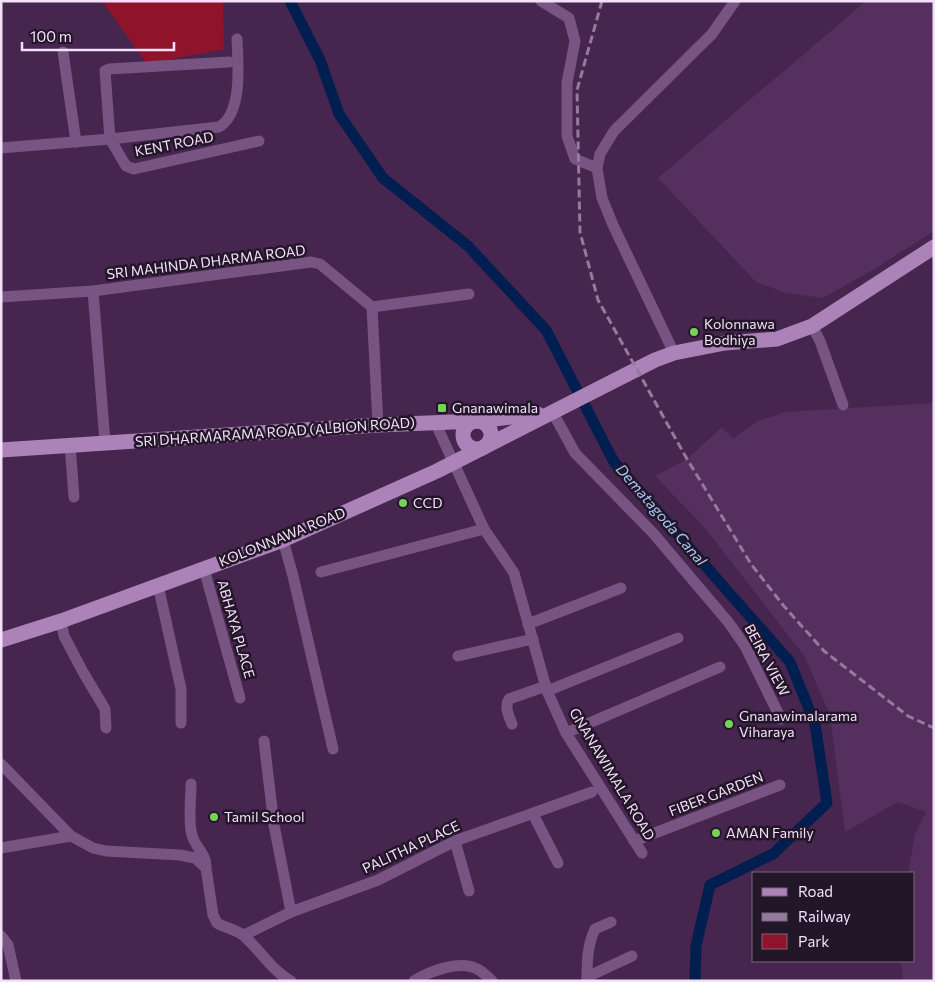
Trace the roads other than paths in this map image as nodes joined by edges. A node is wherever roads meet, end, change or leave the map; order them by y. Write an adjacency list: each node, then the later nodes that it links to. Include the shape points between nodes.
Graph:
1 (542, 1): 10 (street, via 569,18 575,41 568,83 567,136 575,159)
2 (735, 1): 10 (street, via 712,34 614,131 600,154)
3 (237, 39): 6 (street, via 239,75 234,104 226,122 218,127)
4 (63, 52): 8 (street)
5 (229, 62): 6 (street, KENT ROAD, via 105,71)
6 (110, 139): 7 (street, KENT ROAD, via 126,166 134,168); 8 (street)
7 (259, 141)
8 (76, 142): 9 (street)
9 (1, 148)
10 (597, 168): 17 (street, via 602,198 613,225)
11 (934, 247): 16 (main road, KOLONNAWA ROAD)
12 (93, 291): 14 (street, SRI MAHINDA DHARMA ROAD); 15 (street, SRI MAHINDA DHARMA ROAD, via 311,262 320,264); 23 (street)
13 (469, 294): 15 (street)
14 (1, 297)
15 (372, 307): 22 (street)
16 (812, 326): 17 (main road, KOLONNAWA ROAD, via 777,340 725,343); 18 (street)
17 (674, 353): 19 (main road, KOLONNAWA ROAD)
18 (843, 405)
19 (551, 412): 20 (main road, SRI DHARMARAMA ROAD (ALBION ROAD)); 25 (main road, KOLONNAWA ROAD); 44 (street, BEIRA VIEW, via 574,453 653,534 729,623 746,646)
20 (476, 421): 21 (main road, SRI DHARMARAMA ROAD (ALBION ROAD)); 25 (main road, via 465,428 465,441 471,447)
21 (435, 422): 22 (main road, SRI DHARMARAMA ROAD (ALBION ROAD)); 27 (street, GNANAWIMALA ROAD)
22 (378, 425): 23 (main road, SRI DHARMARAMA ROAD (ALBION ROAD))
23 (105, 442): 24 (main road, SRI DHARMARAMA ROAD (ALBION ROAD))
24 (70, 445): 26 (main road, SRI DHARMARAMA ROAD (ALBION ROAD)); 28 (street)
25 (484, 447): 27 (main road, KOLONNAWA ROAD)
26 (1, 450)
27 (454, 462): 29 (street, GNANAWIMALA ROAD); 30 (main road, KOLONNAWA ROAD)
28 (74, 497)
29 (484, 529): 32 (street); 36 (street, GNANAWIMALA ROAD, via 514,573)
30 (283, 540): 31 (main road, KOLONNAWA ROAD); 50 (street)
31 (204, 568): 33 (main road, KOLONNAWA ROAD); 43 (street, ABHAYA PLACE)
32 (321, 572)
33 (158, 585): 35 (main road, KOLONNAWA ROAD); 45 (street, via 181,689)
34 (621, 588): 36 (street)
35 (61, 622): 39 (main road, KOLONNAWA ROAD); 47 (street, via 64,636 105,709)
36 (528, 624): 38 (street, GNANAWIMALA ROAD)
37 (678, 638): 42 (street)
38 (533, 639): 40 (street); 42 (street, GNANAWIMALA ROAD)
39 (1, 640)
40 (458, 656)
41 (720, 667): 48 (street)
42 (547, 689): 46 (street, via 509,699 506,703); 48 (street, GNANAWIMALA ROAD)
43 (240, 698)
44 (781, 719)
45 (181, 723)
46 (512, 724)
47 (106, 728)
48 (566, 733): 57 (street, GNANAWIMALA ROAD)
49 (264, 741): 64 (street, via 274,825)
50 (333, 749)
51 (1, 764): 56 (street)
52 (191, 784): 62 (street, via 191,834 206,860)
53 (780, 785): 57 (street, FIBER GARDEN)
54 (592, 792): 55 (street, PALITHA PLACE)
55 (533, 814): 58 (street, PALITHA PLACE); 61 (street)
56 (71, 836): 59 (street); 62 (street, via 106,851 195,858)
57 (634, 841): 60 (street, GNANAWIMALA ROAD)
58 (455, 842): 63 (street); 64 (street, PALITHA PLACE, via 378,880)
59 (1, 848)
60 (642, 853)
61 (558, 862)
62 (206, 868): 66 (street, via 217,923)
63 (469, 891)
64 (290, 912): 66 (street, PALITHA PLACE)
65 (611, 922): 69 (street, via 595,929 590,939)
66 (244, 935): 72 (street)
67 (1, 936): 71 (street, via 8,945)
68 (632, 956): 69 (street)
69 (587, 979)
70 (418, 980): 73 (street, via 446,967 463,966 478,969)
71 (16, 981)
72 (291, 981)
73 (492, 981)

